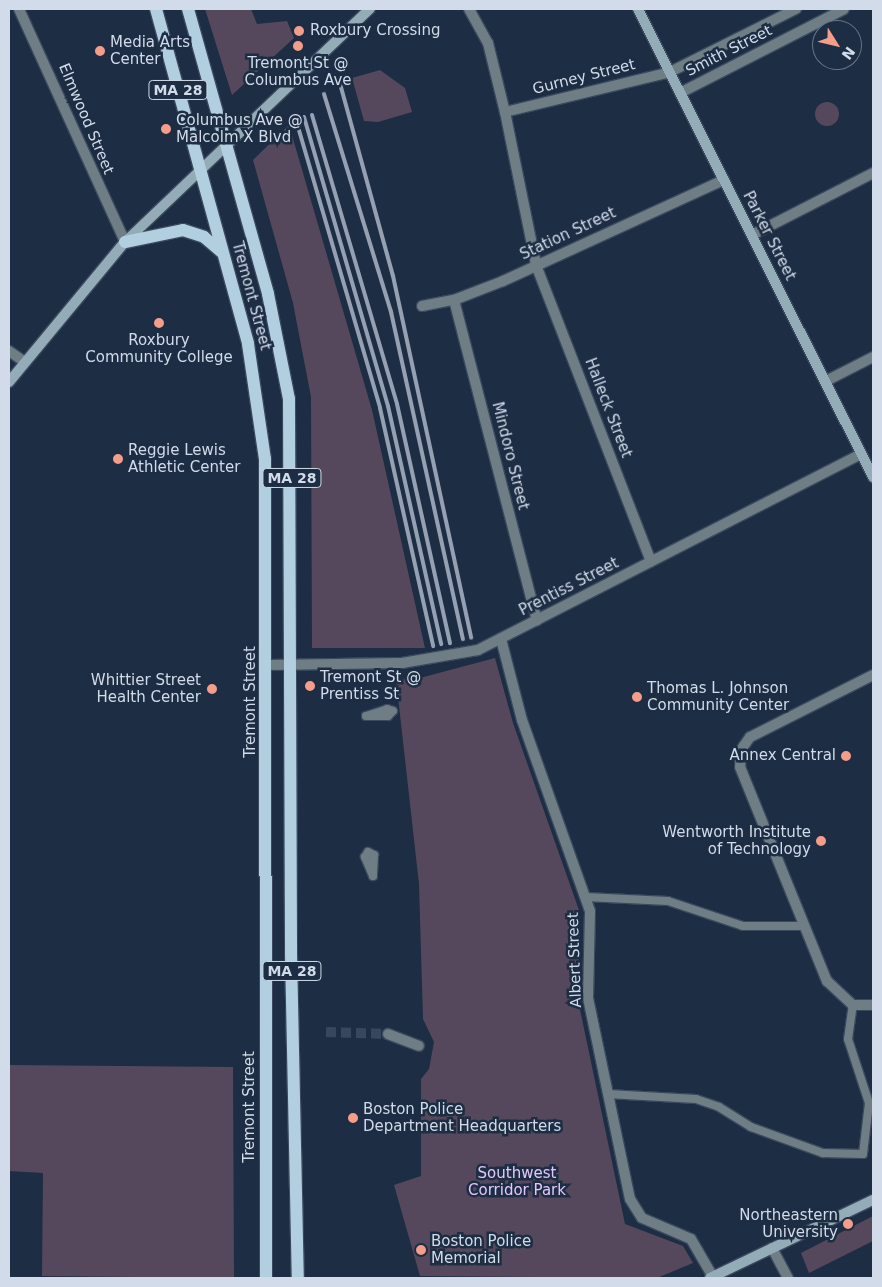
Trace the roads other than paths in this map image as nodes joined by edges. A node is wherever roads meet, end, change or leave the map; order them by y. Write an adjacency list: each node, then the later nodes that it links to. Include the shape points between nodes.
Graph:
1 (19, 9): 17 (street, Elmwood Street)
2 (156, 9): 13 (main road, MA 28)
3 (188, 9): 12 (main road, MA 28)
4 (370, 9): 12 (main road)
5 (470, 9): 11 (street, via 488,43)
6 (638, 9): 9 (main road, Parker Street)
7 (796, 9): 9 (street, Smith Street)
8 (844, 9): 10 (street, Smith Street)
9 (670, 72): 10 (main road, Parker Street); 11 (street, Gurney Street)
10 (680, 92): 15 (main road, Parker Street)
11 (505, 112): 19 (street)
12 (226, 146): 13 (main road); 32 (main road, Tremont Street / MA 28, via 275,323 290,399)
13 (200, 171): 17 (main road); 18 (main road, Tremont Street / MA 28)
14 (873, 173): 16 (street)
15 (724, 180): 16 (main road, Parker Street); 19 (street, Station Street)
16 (752, 235): 25 (main road, Parker Street)
17 (125, 242): 18 (main road, via 183,230 204,236); 24 (main road)
18 (224, 254): 33 (main road, Tremont Street / MA 28, via 254,369 262,421 267,514)
19 (536, 265): 20 (street, Station Street); 29 (street, Halleck Street)
20 (454, 300): 21 (street, Station Street); 30 (street, Mindoro Street)
21 (422, 306)
22 (9, 351): 24 (street)
23 (873, 357): 25 (street)
24 (25, 362): 26 (main road)
25 (826, 381): 27 (main road, Parker Street)
26 (9, 382)
27 (861, 454): 28 (main road, Parker Street); 29 (street, Prentiss Street)
28 (873, 477)
29 (651, 562): 30 (street, Prentiss Street)
30 (537, 620): 31 (street, Prentiss Street)
31 (501, 639): 32 (street, Prentiss Street, via 460,654 402,663); 35 (street, Albert Street, via 522,720)
32 (291, 664): 33 (street, Prentiss Street); 45 (main road, Tremont Street / MA 28)
33 (267, 665): 44 (main road, Tremont Street / MA 28)
34 (873, 675): 36 (street, via 750,737 741,750 740,767)
35 (586, 898): 36 (lane, via 668,901 743,926); 41 (street, Albert Street, via 591,923 588,998)
36 (803, 926): 37 (street, via 827,981)
37 (853, 1005): 38 (street); 41 (lane, via 848,1039 870,1103 863,1154 822,1153 751,1127 719,1107 696,1099)
38 (873, 1005)
39 (388, 1034): 40 (street)
40 (419, 1046)
41 (608, 1094): 46 (street, Albert Street, via 635,1211 642,1218 691,1239)
42 (873, 1200): 43 (main road)
43 (772, 1248): 46 (main road); 47 (street)
44 (266, 1278)
45 (298, 1278)
46 (711, 1278)
47 (788, 1278)

